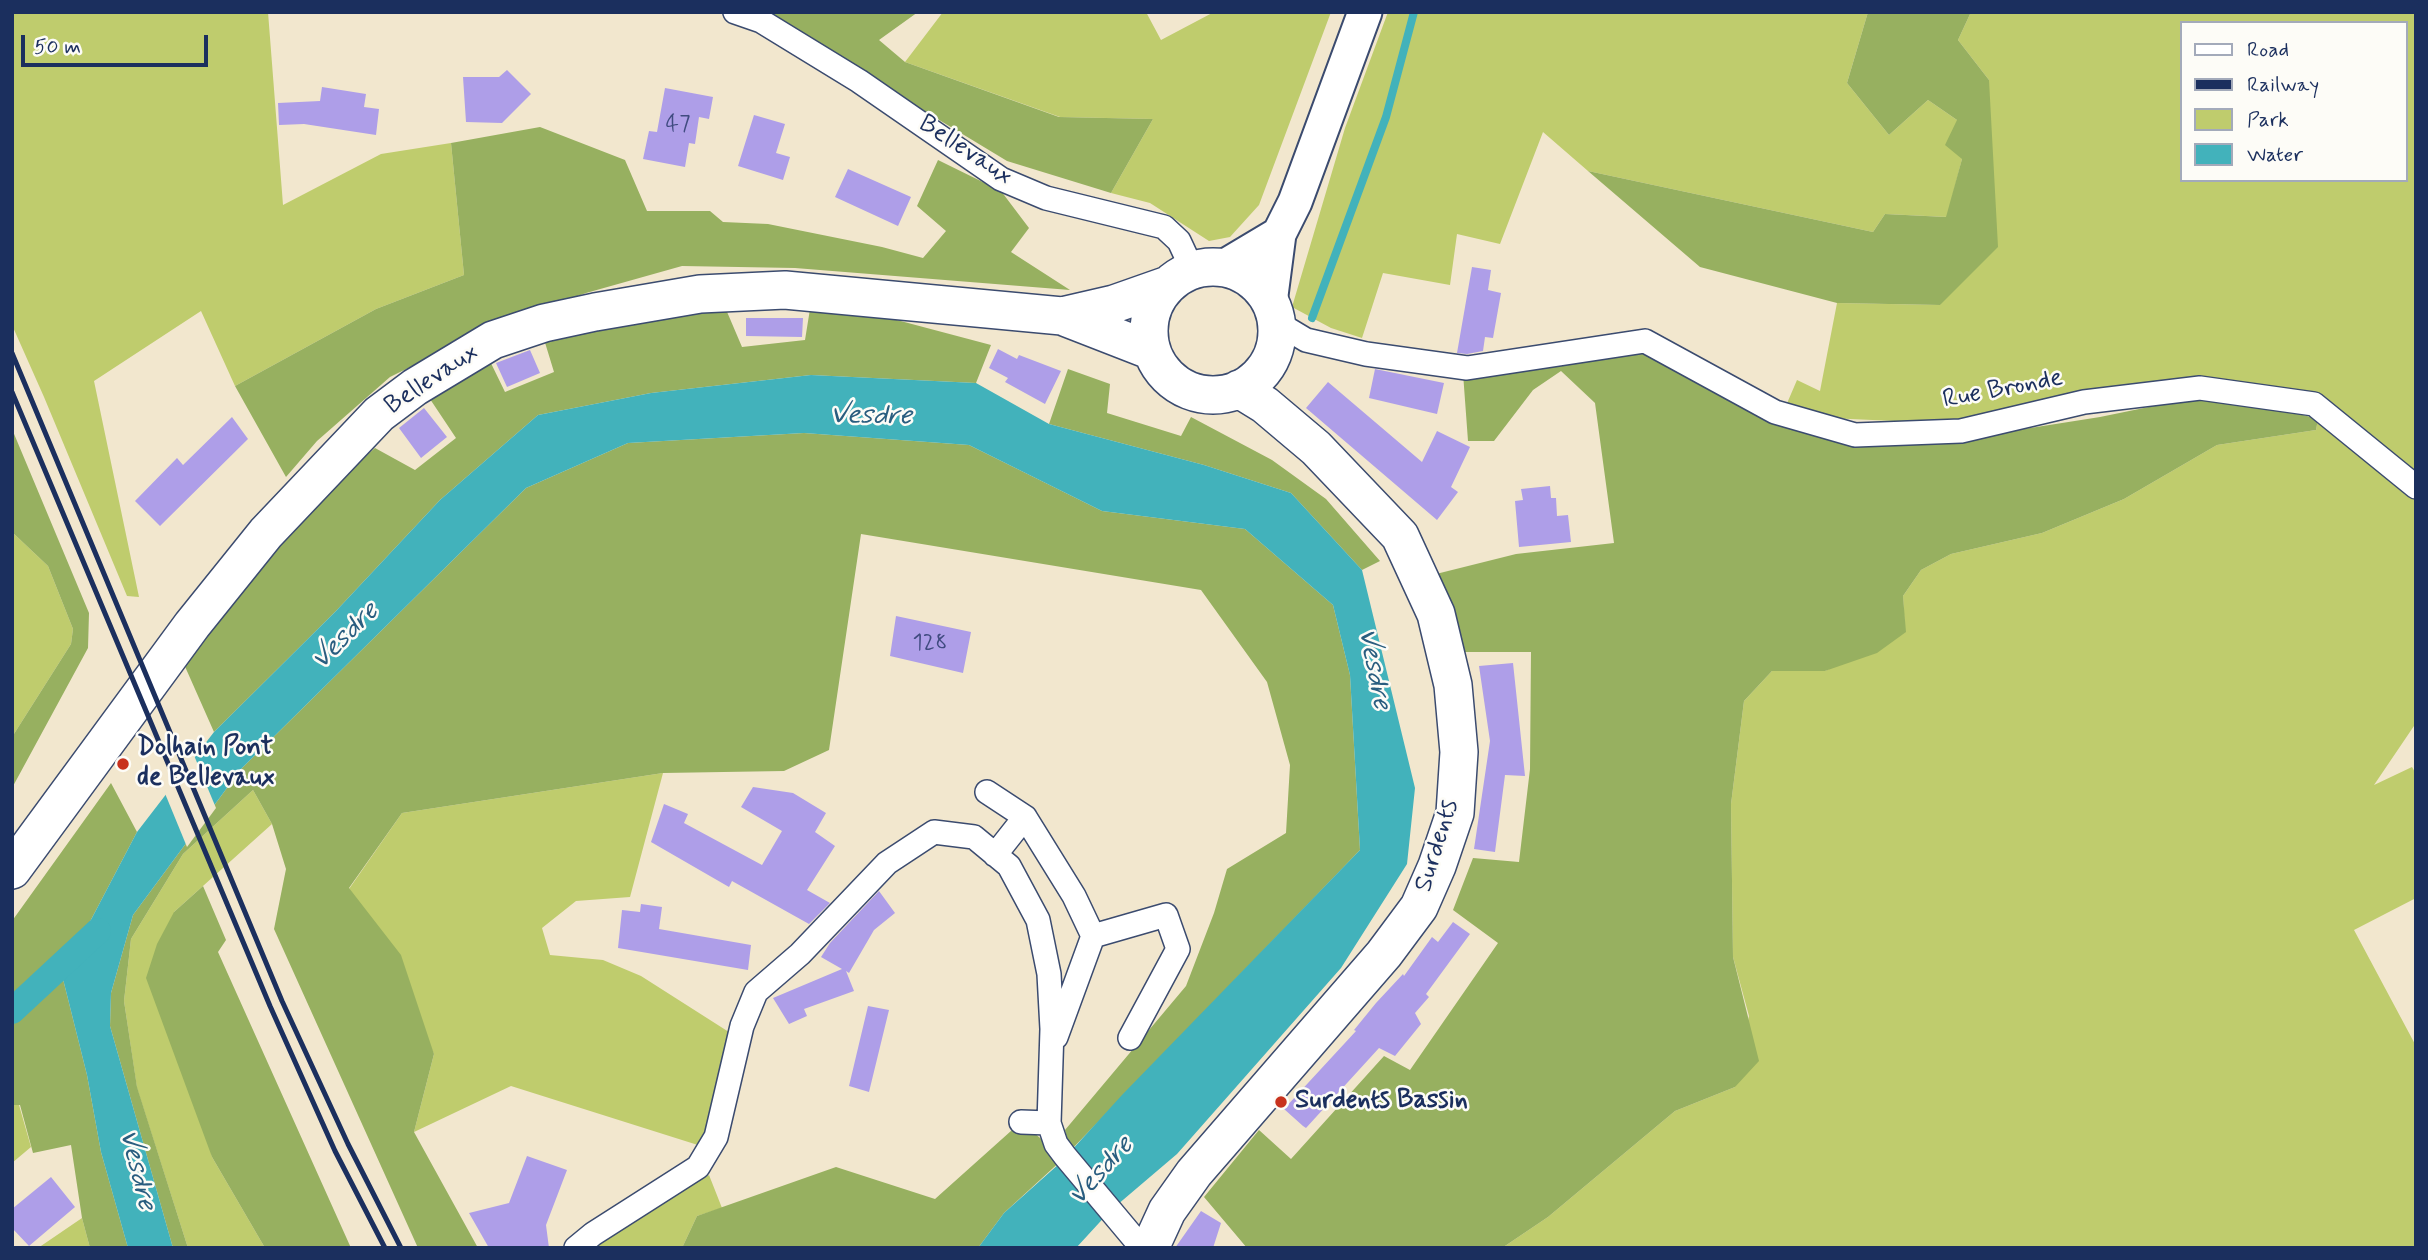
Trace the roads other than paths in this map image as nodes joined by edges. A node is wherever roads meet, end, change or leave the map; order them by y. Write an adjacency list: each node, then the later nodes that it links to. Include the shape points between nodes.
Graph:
1 (735, 12): 4 (street, Bellevaux, via 761,21 859,81 1001,179 1046,198 1164,227 1179,241)
2 (1365, 12): 3 (main road, via 1295,202)
3 (1279, 233): 4 (main road); 5 (main road)
4 (1195, 275): 5 (main road, via 1236,271 1258,286); 6 (main road, Bellevaux, via 1114,304); 7 (main road, via 1157,299 1150,316)
5 (1273, 312): 8 (main road, via 1275,343 1269,362); 9 (street, Rue Bronde, via 1306,340 1366,354 1467,368 1645,341 1775,412 1855,435 1961,431 2084,402 2200,388 2314,404)
6 (1062, 316): 7 (main road, Bellevaux); 13 (main road, Bellevaux, via 785,290 700,294 544,323 492,340 379,414 266,534 192,625)
7 (1152, 351): 8 (main road, via 1166,374 1187,390 1204,395)
8 (1239, 390): 21 (main road, Surdents, via 1265,405 1315,448 1400,536 1436,614 1453,685 1459,752 1455,813 1419,907 1384,954 1195,1173 1167,1212)
9 (2416, 487)
10 (987, 792): 11 (street)
11 (1026, 817): 12 (street); 14 (street)
12 (995, 855): 16 (street, via 1009,866 1038,920 1049,974); 19 (street, via 974,837 934,832 887,863 800,954 756,992 742,1026 716,1137 698,1167)
13 (12, 870)
14 (1093, 936): 15 (street, via 1166,915 1178,949); 16 (street)
15 (1130, 1038)
16 (1052, 1050): 18 (street)
17 (1021, 1122): 18 (street)
18 (1049, 1122): 20 (street, via 1056,1144)
19 (576, 1248)
20 (1142, 1248)
21 (1150, 1248)

